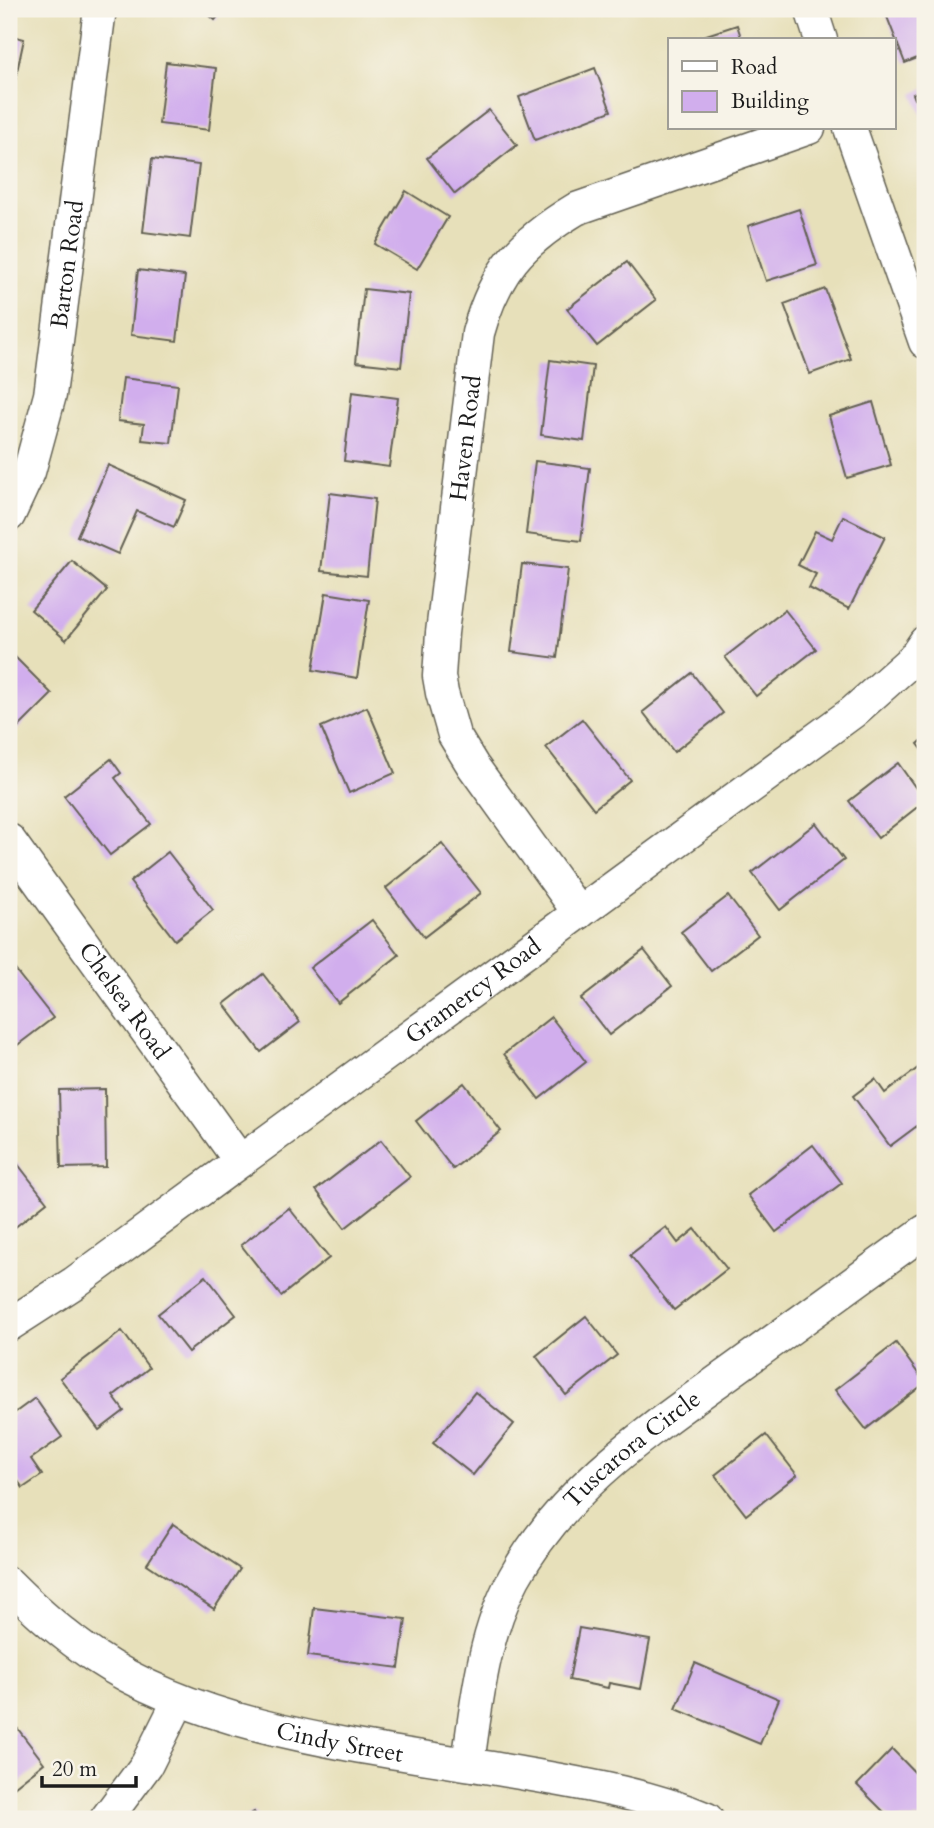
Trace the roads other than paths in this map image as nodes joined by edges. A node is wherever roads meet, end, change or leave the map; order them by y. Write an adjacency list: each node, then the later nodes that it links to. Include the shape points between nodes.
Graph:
1 (100, 9): 7 (street, Barton Road, via 51,395 29,472)
2 (811, 9): 3 (street)
3 (820, 38)
4 (803, 130): 10 (street, Haven Road, via 576,209 546,227 512,258 499,277 478,333 439,676 454,734)
5 (851, 130): 6 (street)
6 (925, 342)
7 (9, 515)
8 (925, 642): 10 (street, Gramercy Road, via 914,658 853,712)
9 (9, 840): 11 (street, Chelsea Road)
10 (579, 913): 11 (street, Gramercy Road)
11 (240, 1161): 13 (street, Gramercy Road)
12 (925, 1231): 16 (street, Tuscarora Circle, via 639,1438 576,1492 532,1549 499,1614 480,1684)
13 (9, 1325)
14 (9, 1584): 15 (street, Cindy Street, via 94,1656)
15 (179, 1700): 16 (street, Cindy Street, via 292,1732); 17 (street, via 134,1785)
16 (468, 1763): 18 (street, Cindy Street, via 580,1783)
17 (106, 1819)
18 (707, 1819)

